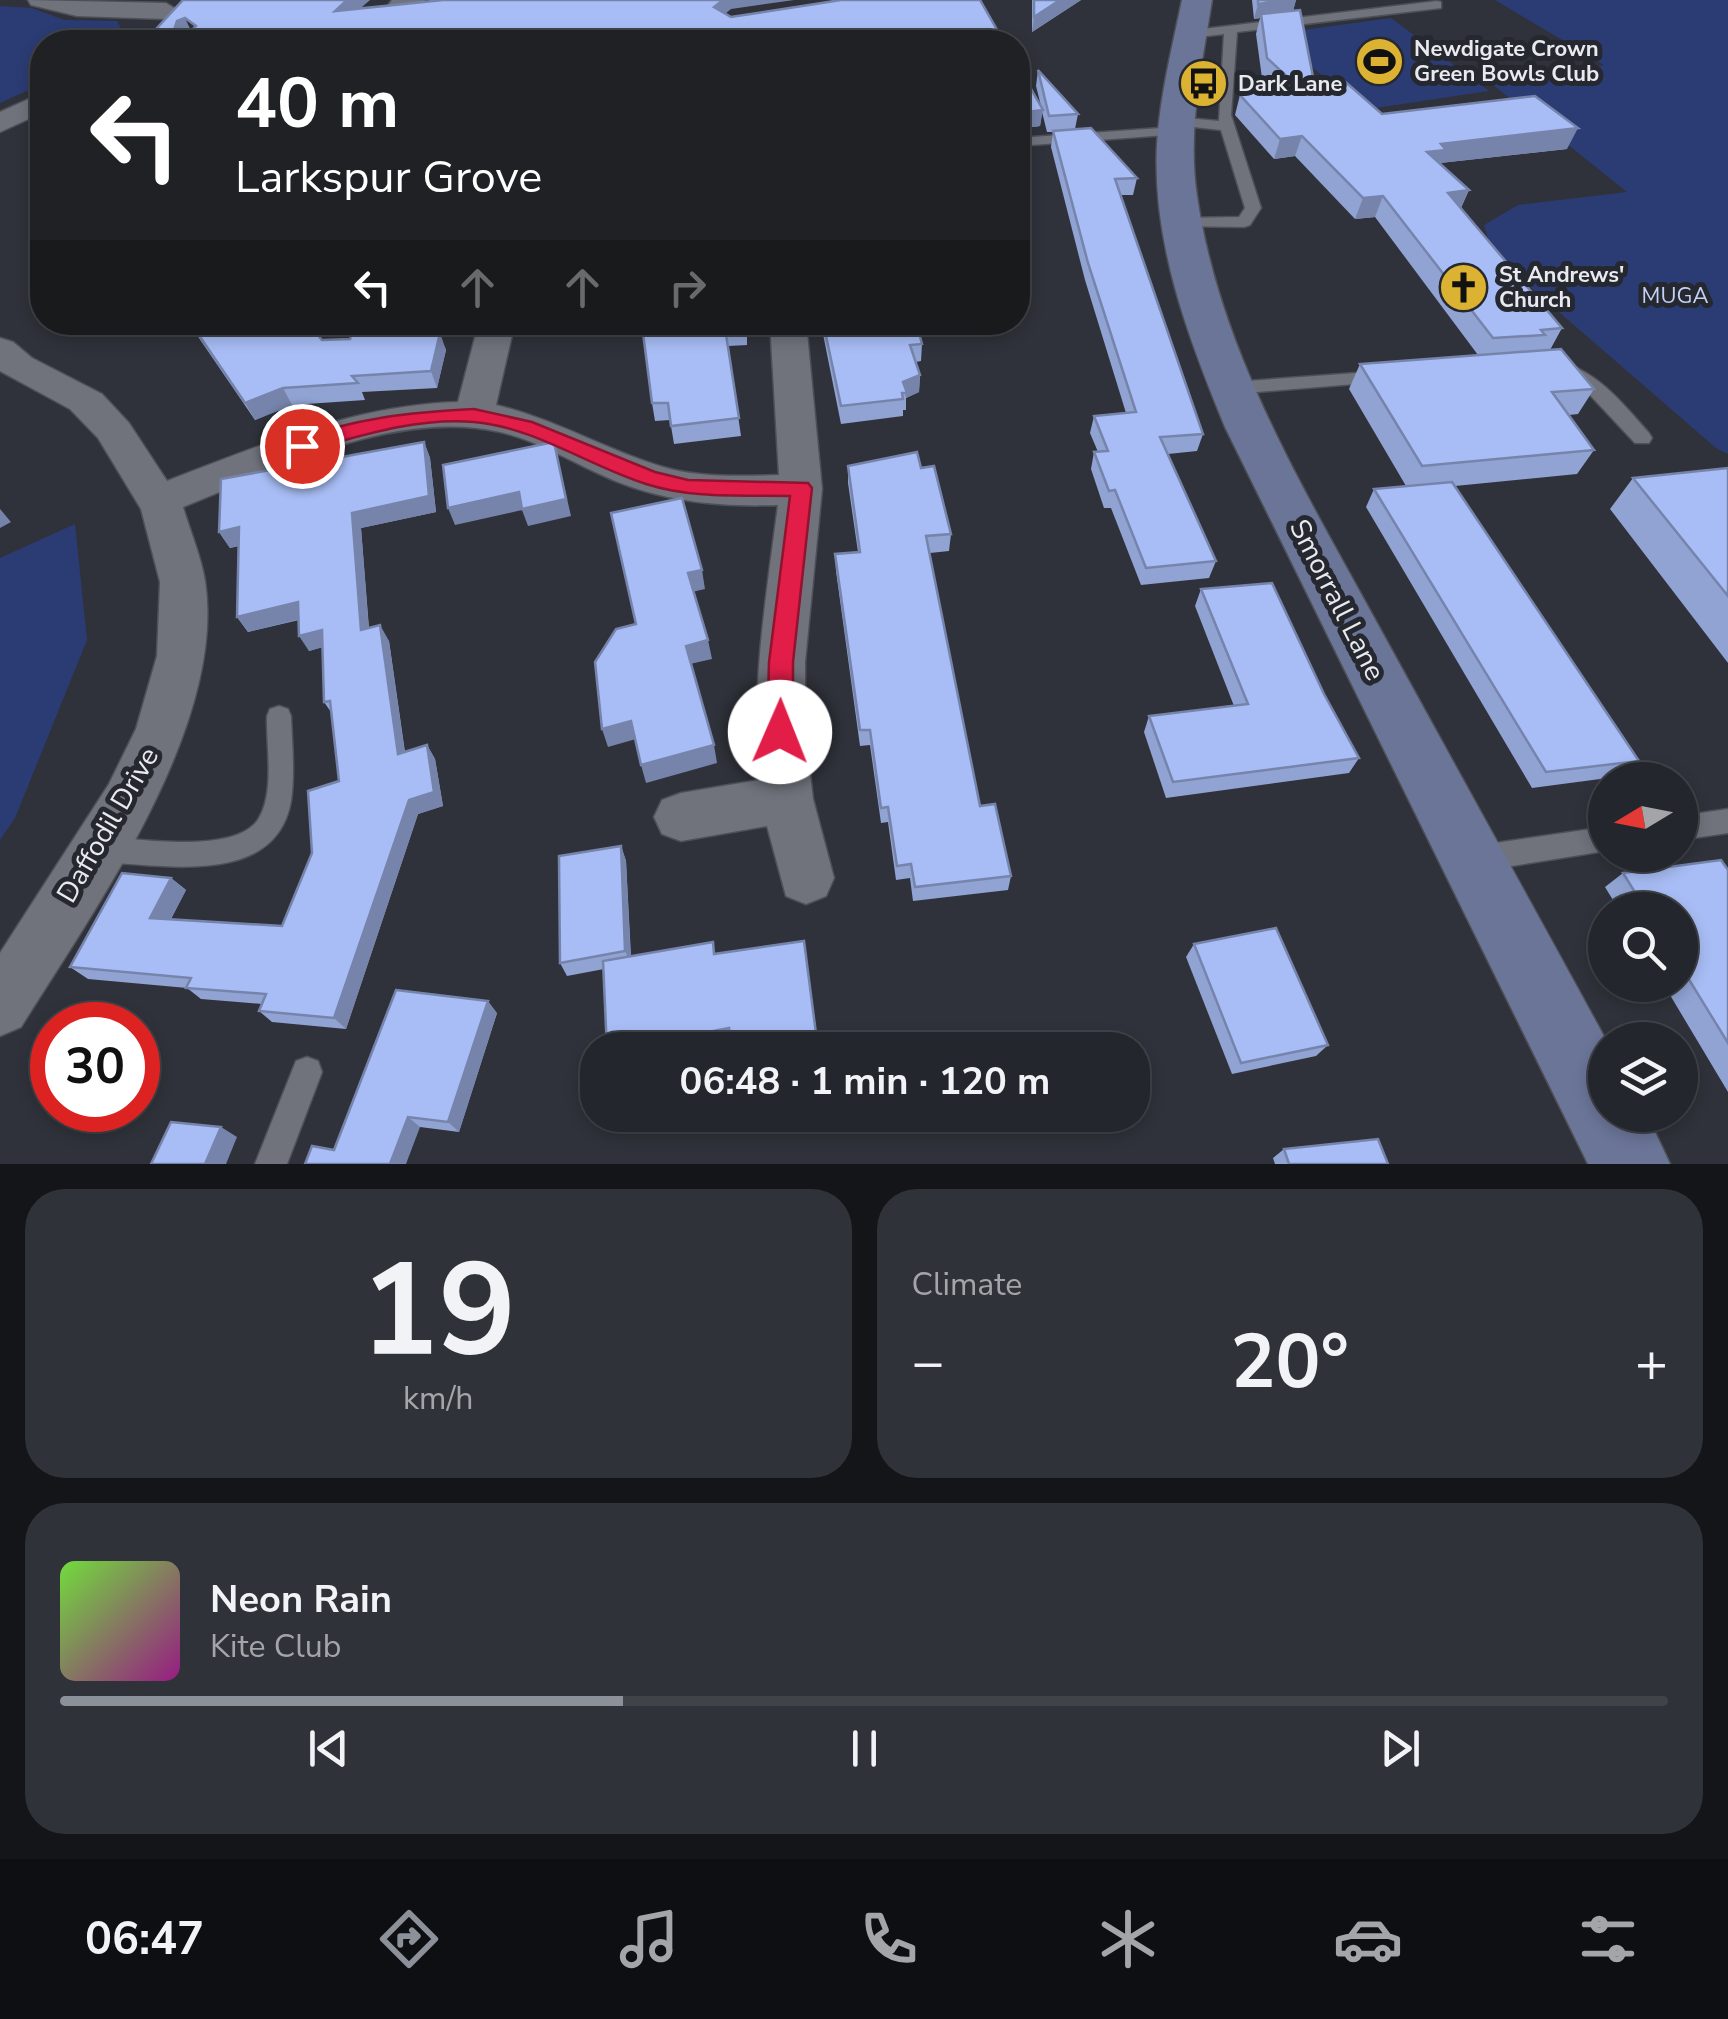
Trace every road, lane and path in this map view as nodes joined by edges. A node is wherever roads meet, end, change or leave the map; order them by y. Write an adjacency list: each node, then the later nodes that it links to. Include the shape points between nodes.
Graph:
1 (40, 0): 2 (street, via 77,8)
2 (171, 5): 5 (street)
3 (1437, 5): 4 (lane)
4 (1206, 21): 8 (street, Smorrall Lane, via 1177,92)
5 (146, 30)
6 (30, 108): 7 (street)
7 (0, 123)
8 (1193, 126): 9 (lane); 10 (street, Smorrall Lane); 10 (lane, via 1253,208 1236,223)
9 (1030, 141)
10 (1182, 223): 16 (street, Smorrall Lane)
11 (493, 335): 17 (street)
12 (789, 335): 19 (street)
13 (0, 350): 20 (street, Daffodil Drive, via 36,378 85,400 117,434)
14 (1544, 364): 18 (lane, via 1582,377)
15 (1396, 376): 16 (lane)
16 (1233, 388): 28 (street, Smorrall Lane)
17 (474, 415): 19 (street, via 525,427 688,488); 20 (street, via 338,432)
18 (1642, 438)
19 (801, 488): 22 (street, via 781,662)
20 (159, 500): 27 (street, Daffodil Drive, via 181,555 186,604 177,681 146,770)
21 (279, 716): 27 (lane, via 277,793 260,839 234,851)
22 (787, 799): 23 (street); 29 (street)
23 (681, 818)
24 (1728, 822): 25 (lane)
25 (1698, 826)
26 (1588, 842): 28 (lane)
27 (98, 849): 30 (street, Daffodil Drive)
28 (1470, 859): 33 (street, Smorrall Lane)
29 (806, 878)
30 (0, 1006)
31 (307, 1072): 32 (lane)
32 (271, 1164)
33 (1630, 1164)

